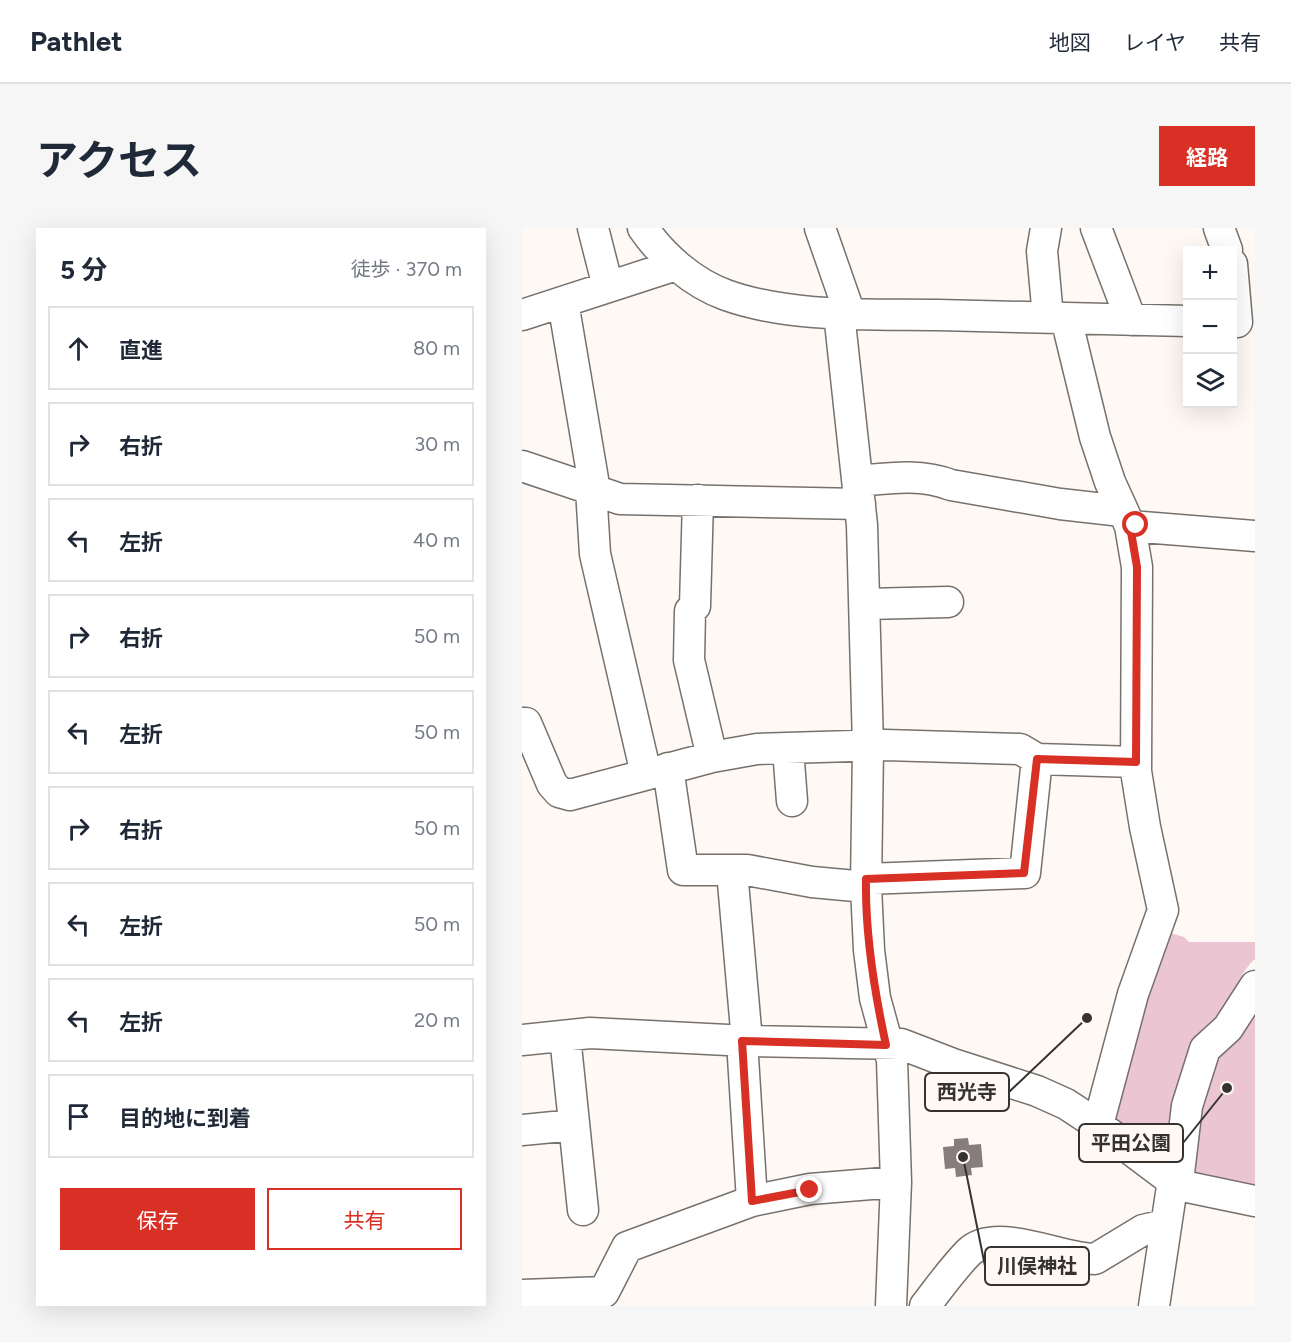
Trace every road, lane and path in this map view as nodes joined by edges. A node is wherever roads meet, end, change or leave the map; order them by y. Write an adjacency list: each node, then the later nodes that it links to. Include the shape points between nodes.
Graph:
1 (593, 228): 10 (street)
2 (643, 228): 9 (street)
3 (820, 228): 12 (street)
4 (1046, 228): 14 (street, via 1042,251)
5 (1096, 228): 15 (street)
6 (1219, 228): 7 (street)
7 (1229, 246)
8 (1237, 260): 17 (street)
9 (676, 265): 10 (street); 12 (street, via 709,287 745,301)
10 (608, 287): 11 (street)
11 (563, 302): 13 (street); 19 (street, via 589,450)
12 (845, 313): 14 (street); 20 (street)
13 (522, 315)
14 (1057, 317): 15 (street); 22 (street)
15 (1131, 320): 16 (street)
16 (1183, 321)
17 (1242, 322)
18 (522, 466): 19 (street)
19 (591, 489): 21 (street, via 620,500); 32 (street, via 595,554)
20 (859, 493): 21 (street); 22 (street, via 898,477 936,479); 25 (street)
21 (699, 500): 29 (street, via 689,660)
22 (1126, 519): 23 (street); 31 (street, via 1137,567)
23 (1255, 536)
24 (948, 602): 25 (street)
25 (866, 604): 27 (street)
26 (522, 723): 32 (street, via 526,723 543,767 559,792 570,795)
27 (868, 747): 28 (street); 30 (street, via 1020,749); 35 (street)
28 (788, 749): 29 (street, via 757,749); 33 (street)
29 (712, 757): 32 (street)
30 (1037, 759): 31 (street); 35 (street, via 1024,873)
31 (1136, 762): 42 (street, via 1144,827 1163,910 1133,994)
32 (657, 771): 34 (street, via 683,870)
33 (792, 801)
34 (732, 871): 35 (street, via 758,871 812,882); 39 (street)
35 (866, 883): 40 (street, via 869,950)
36 (1255, 986): 45 (street, via 1221,1036 1205,1049 1187,1106 1179,1173)
37 (565, 1036): 38 (street); 39 (street, via 590,1033); 41 (street)
38 (522, 1040)
39 (744, 1041): 40 (street); 46 (street)
40 (886, 1045): 42 (street, via 902,1044 1037,1091); 44 (street, via 892,1060)
41 (574, 1125): 43 (street); 48 (street)
42 (1098, 1125): 45 (street)
43 (522, 1130)
44 (896, 1182): 46 (street, via 810,1190); 51 (street)
45 (1170, 1199): 47 (street, via 1178,1185); 52 (street, via 1143,1230 1095,1259 1003,1241 981,1244 970,1251); 53 (street)
46 (752, 1201): 50 (street, via 627,1247)
47 (1255, 1201)
48 (583, 1210)
49 (522, 1294): 50 (street)
50 (601, 1299)
51 (891, 1306)
52 (925, 1306)
53 (1154, 1306)

